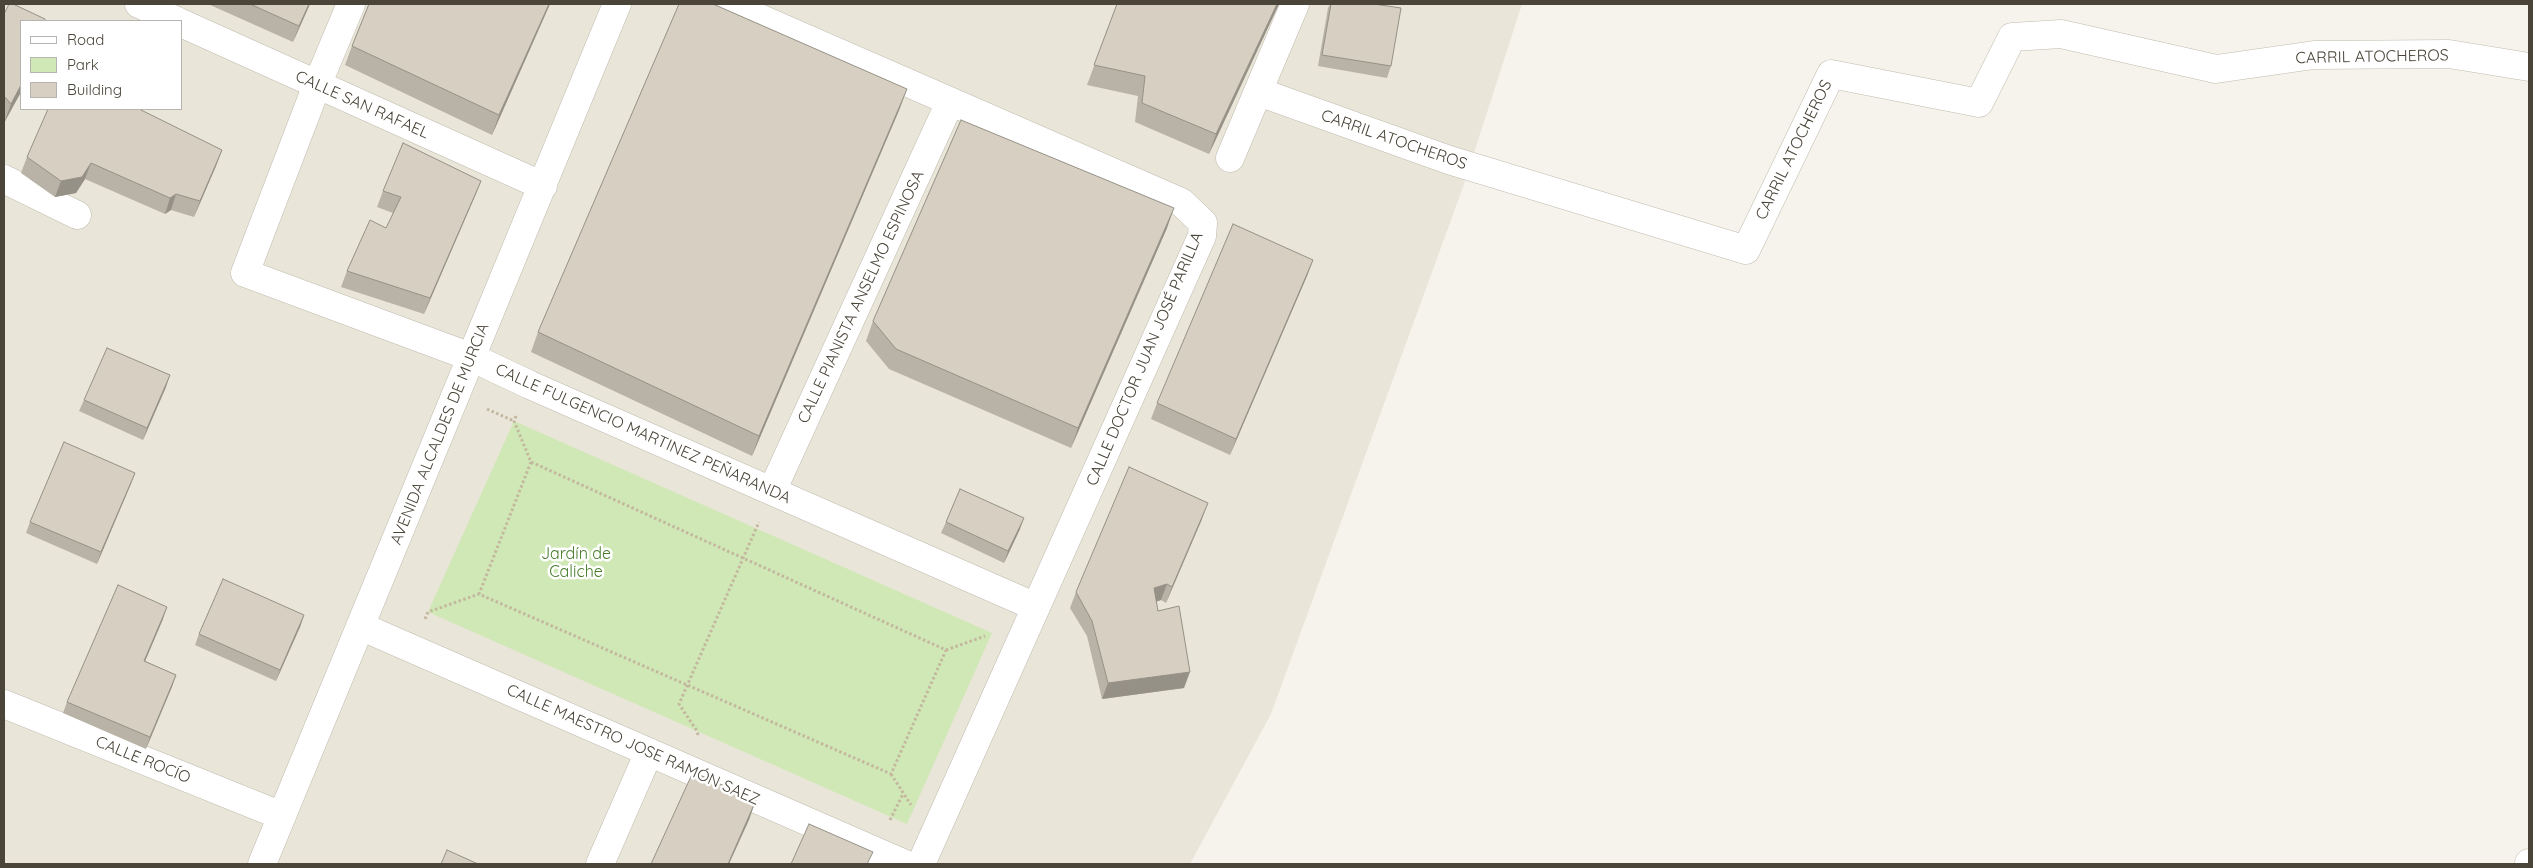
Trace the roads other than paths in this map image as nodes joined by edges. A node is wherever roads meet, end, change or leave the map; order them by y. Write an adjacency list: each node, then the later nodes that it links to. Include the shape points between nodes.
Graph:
1 (139, 4): 6 (street)
2 (351, 4): 9 (street)
3 (617, 4): 14 (street, AVENIDA ALCALDES DE MURCIA)
4 (727, 4): 11 (street, CALLE DOCTOR JUAN JOSÉ PARILLA)
5 (1295, 4): 10 (street)
6 (175, 20)
7 (182, 23): 9 (street, CALLE SAN RAFAEL)
8 (2529, 67): 10 (street, CARRIL ATOCHEROS, via 2449,54 2314,55 2216,69 2060,34 2012,37 1980,102 1831,74 1746,250 1449,160)
9 (316, 85): 14 (street, CALLE SAN RAFAEL); 16 (street, CALLE FULGENCIO MARTINEZ PEÑARANDA, via 245,273)
10 (1259, 92): 12 (street)
11 (950, 102): 17 (street, CALLE PIANISTA ANSELMO ESPINOSA); 18 (street, CALLE DOCTOR JUAN JOSÉ PARILLA, via 1181,202 1203,223 1202,236)
12 (1230, 158)
13 (4, 179): 15 (street)
14 (543, 186): 16 (street, AVENIDA ALCALDES DE MURCIA)
15 (77, 214)
16 (471, 357): 17 (street, CALLE FULGENCIO MARTINEZ PEÑARANDA); 19 (street, AVENIDA ALCALDES DE MURCIA)
17 (772, 491): 18 (street, CALLE FULGENCIO MARTINEZ PEÑARANDA)
18 (1036, 607): 26 (street, CALLE DOCTOR JUAN JOSÉ PARILLA)
19 (360, 626): 21 (street, CALLE MAESTRO JOSE RAMÓN SAEZ); 22 (street, AVENIDA ALCALDES DE MURCIA)
20 (4, 704): 22 (street, CALLE ROCÍO)
21 (649, 752): 24 (street); 25 (street, CALLE MAESTRO JOSE RAMÓN SAEZ)
22 (282, 816): 23 (street, AVENIDA ALCALDES DE MURCIA)
23 (262, 864)
24 (600, 864)
25 (905, 864)
26 (921, 864)

